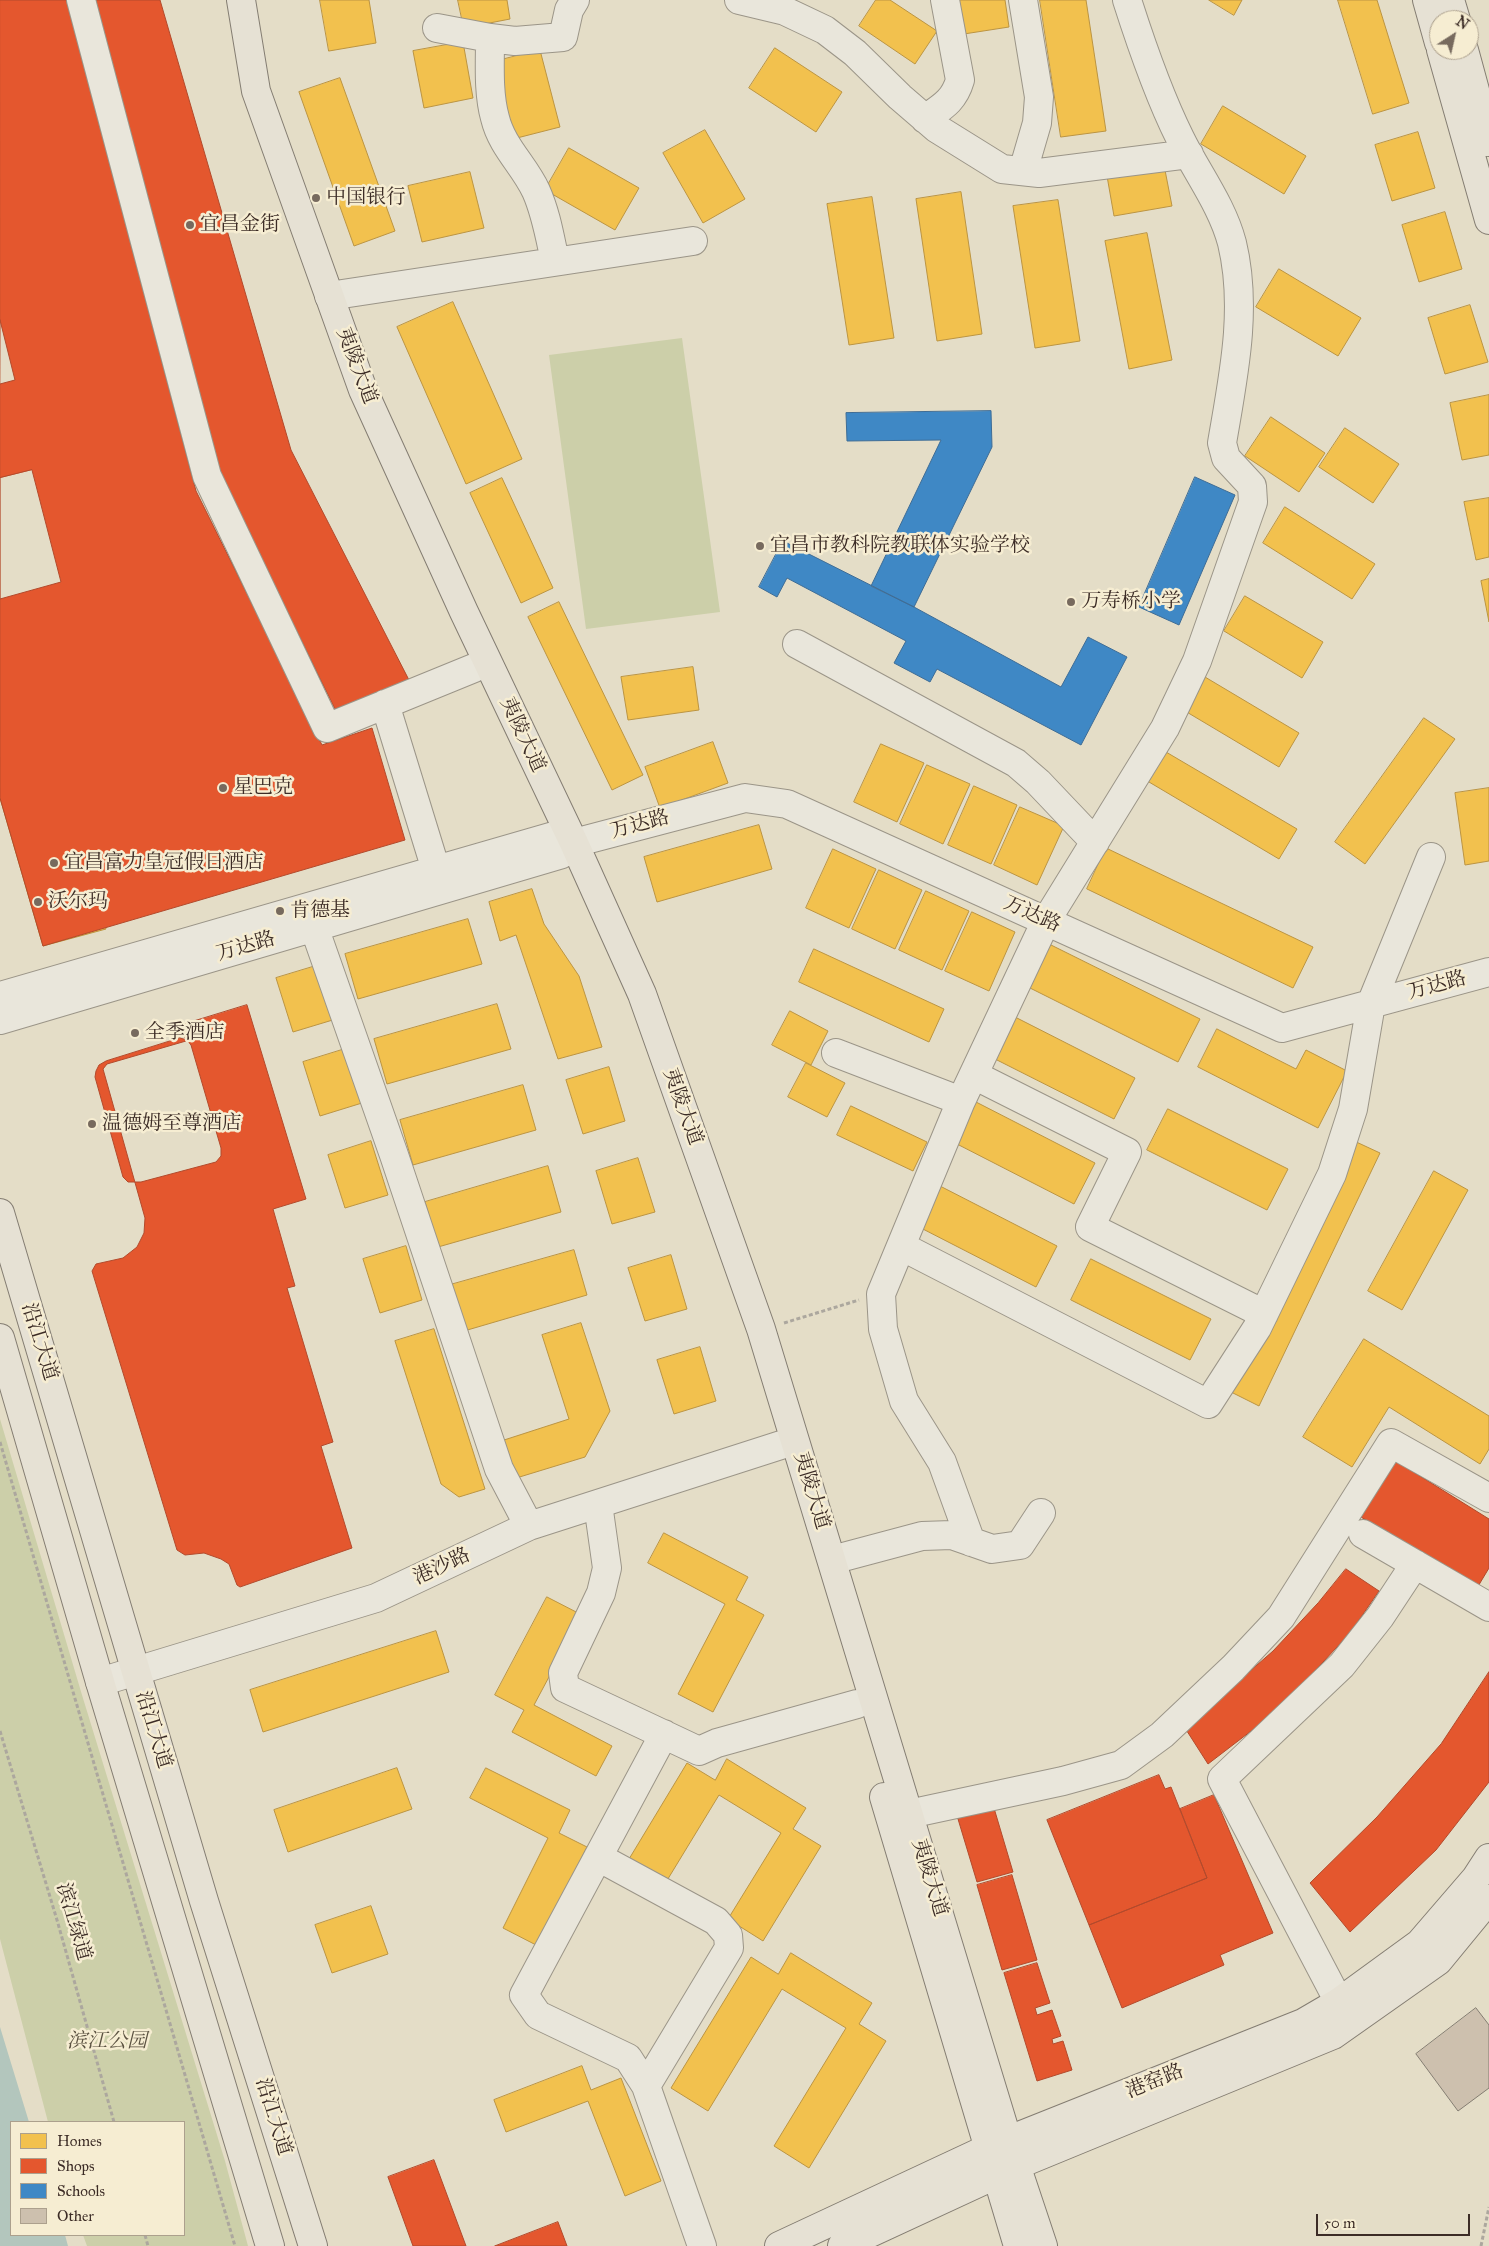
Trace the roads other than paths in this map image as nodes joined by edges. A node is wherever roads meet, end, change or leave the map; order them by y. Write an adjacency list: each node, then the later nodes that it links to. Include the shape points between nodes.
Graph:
1 (81, 0): 23 (street, via 207,476 327,728)
2 (224, 0): 22 (main road, 夷陵大道, via 242,94 346,398)
3 (241, 0): 20 (main road, 夷陵大道, via 256,91)
4 (575, 0): 10 (street, via 568,10 564,37 515,41)
5 (740, 0): 13 (street, via 785,11 824,30 855,53)
6 (944, 0): 13 (street, via 960,80 956,92 946,104)
7 (1023, 0): 16 (street, via 1039,97 1037,123)
8 (1127, 0): 15 (street, via 1148,65)
9 (437, 28): 10 (street)
10 (490, 38): 19 (street, via 494,117 510,152 536,190)
11 (1444, 60): 17 (main road)
12 (1467, 60): 14 (main road)
13 (925, 119): 16 (street, via 1002,169)
14 (1489, 142)
15 (1189, 154): 16 (street, via 1039,173); 24 (street, via 1211,191 1232,243 1238,288 1238,348 1222,443 1226,458 1252,486 1253,502 1198,661 1165,728)
16 (1023, 171)
17 (1489, 220)
18 (693, 241): 19 (street)
19 (555, 261): 20 (street)
20 (330, 296): 25 (main road, 夷陵大道, via 363,390 460,603)
21 (797, 644): 24 (street, via 1016,763)
22 (474, 668): 23 (street); 25 (main road, 夷陵大道)
23 (385, 704): 27 (street)
24 (1095, 842): 28 (street)
25 (563, 845): 27 (street, 万达路); 28 (street, 万达路, via 745,798 787,804); 29 (street, 万达路); 41 (main road, 夷陵大道, via 630,1001 759,1368); 48 (main road, 夷陵大道, via 642,994 761,1329)
26 (1431, 857): 32 (street)
27 (436, 870): 31 (street, 万达路)
28 (1046, 921): 32 (street, 万达路, via 1282,1028); 35 (street)
29 (314, 927): 33 (street, 万达路); 45 (street, via 499,1469)
30 (1489, 972): 32 (street, 万达路)
31 (0, 996)
32 (1371, 1004): 39 (street, via 1353,1109 1332,1174)
33 (0, 1020)
34 (836, 1053): 36 (street)
35 (974, 1075): 36 (street); 39 (street, via 1128,1152 1090,1227)
36 (961, 1102): 38 (street)
37 (0, 1212): 51 (main road, 沿江大道)
38 (902, 1246): 39 (street, via 1208,1404); 47 (street, via 881,1294 883,1329 904,1401 942,1462)
39 (1264, 1314)
40 (0, 1338): 52 (main road, 沿江大道)
41 (781, 1445): 43 (street, 港沙路); 53 (main road, 夷陵大道)
42 (1489, 1498): 55 (street, via 1391,1443 1281,1617 1234,1668 1162,1735 1121,1765)
43 (598, 1504): 45 (street, 港沙路); 54 (street, via 607,1568 600,1593 563,1673 565,1688)
44 (1042, 1512): 47 (street, via 1020,1546 992,1549)
45 (529, 1526): 51 (street, 港沙路, via 376,1598)
46 (1363, 1534): 49 (street)
47 (972, 1542): 48 (street, via 952,1535 922,1536)
48 (832, 1560): 55 (main road, 夷陵大道)
49 (1415, 1564): 50 (street); 59 (street, via 1342,1665 1222,1779)
50 (1489, 1607)
51 (135, 1671): 52 (street, 港沙路); 63 (main road, 沿江大道)
52 (100, 1682): 62 (main road, 沿江大道)
53 (857, 1704): 54 (street, via 716,1742 699,1751); 61 (main road, 夷陵大道)
54 (664, 1734): 56 (street)
55 (910, 1814): 61 (main road, 夷陵大道)
56 (598, 1857): 60 (street, via 524,1995 538,2015 628,2058); 60 (street, via 716,1921 728,1936 729,1948)
57 (1489, 1858): 59 (main road, 港窑路, via 1476,1878 1420,1942)
58 (1489, 1899): 61 (main road, 港窑路, via 1438,1961 1333,2035)
59 (1339, 2002): 61 (main road, 港窑路, via 1303,2023)
60 (646, 2086): 64 (street)
61 (1002, 2157): 65 (main road, 港窑路); 66 (main road, 港窑路); 67 (main road, 夷陵大道); 68 (main road, 夷陵大道)
62 (270, 2246)
63 (313, 2246)
64 (702, 2246)
65 (778, 2246)
66 (842, 2246)
67 (1018, 2246)
68 (1042, 2246)

